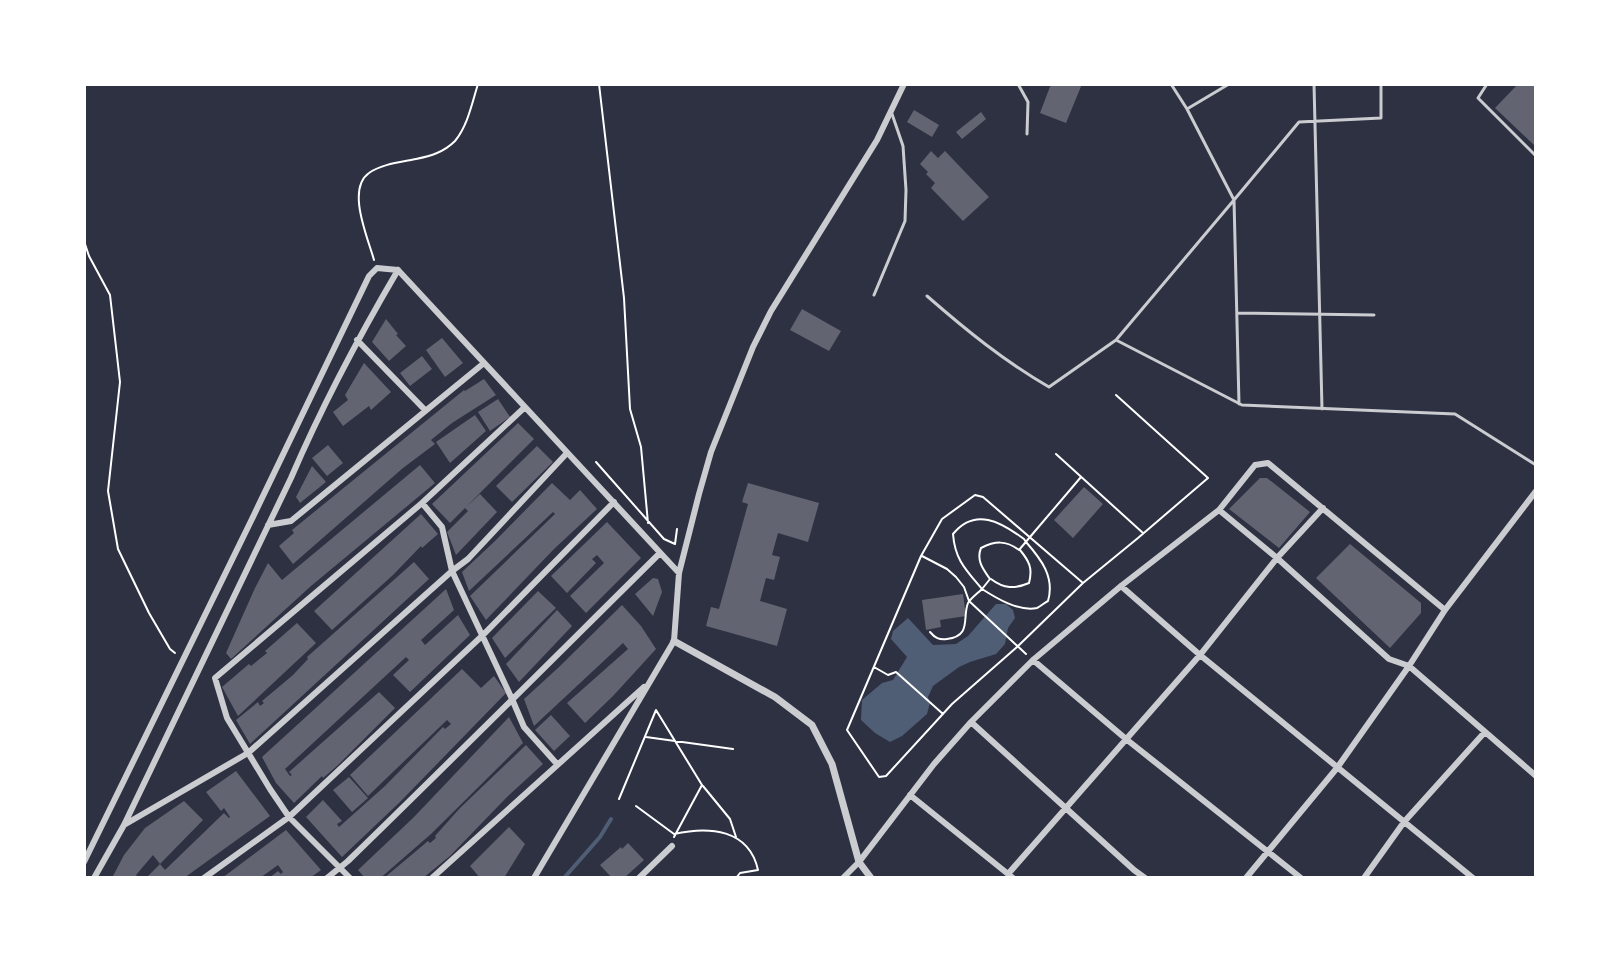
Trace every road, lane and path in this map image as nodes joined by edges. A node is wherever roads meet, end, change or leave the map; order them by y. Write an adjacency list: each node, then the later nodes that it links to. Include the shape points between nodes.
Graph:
1 (478, 84): 17 (path, via 454,142 435,155 368,173 359,185 358,204)
2 (599, 84): 42 (path, via 624,298 630,409 641,447)
3 (904, 84): 11 (street)
4 (1018, 84): 13 (lane, via 1028,102)
5 (1171, 84): 10 (lane)
6 (1229, 84): 10 (lane)
7 (1314, 84): 12 (lane)
8 (1381, 84): 12 (lane, via 1381,118)
9 (1487, 84): 14 (lane, via 1478,98)
10 (1187, 109): 15 (lane)
11 (891, 110): 19 (lane, via 903,146 905,221); 53 (street, via 753,347 711,452)
12 (1315, 121): 15 (lane, via 1299,122); 22 (lane)
13 (1027, 134)
14 (1536, 156)
15 (1234, 200): 21 (lane); 25 (lane)
16 (84, 241): 65 (path, via 110,295 120,382 108,491 118,549 170,649)
17 (377, 268): 18 (street); 65 (street)
18 (398, 270): 24 (street); 26 (street)
19 (874, 295)
20 (927, 296): 25 (lane, via 972,336 1049,387)
21 (1237, 313): 22 (lane); 28 (lane)
22 (1320, 314): 23 (lane); 30 (lane)
23 (1374, 315)
24 (357, 340): 31 (street); 43 (street)
25 (1116, 340): 28 (lane)
26 (484, 363): 29 (street); 31 (street)
27 (1116, 395): 45 (path, via 1208,478)
28 (1239, 404): 30 (lane)
29 (525, 407): 32 (street); 39 (street)
30 (1322, 409): 35 (lane, via 1455,414)
31 (425, 410): 43 (street, via 291,521)
32 (567, 453): 38 (street); 52 (street)
33 (1056, 454): 36 (path)
34 (596, 462): 42 (path)
35 (1536, 465)
36 (1081, 477): 45 (path); 46 (path)
37 (1536, 491): 59 (street)
38 (614, 502): 49 (street); 61 (street)
39 (422, 503): 52 (street, via 442,527); 78 (street, via 215,678 227,718)
40 (1323, 508): 41 (street, via 1268,463 1255,465); 51 (street); 59 (street)
41 (1219, 510): 51 (street); 56 (street)
42 (648, 523): 44 (path, via 675,544)
43 (268, 525): 89 (street)
44 (677, 529)
45 (1144, 534): 55 (path)
46 (1030, 537): 47 (path); 50 (path, via 975,495 942,519); 55 (path)
47 (1026, 542): 48 (path); 57 (path, via 1043,561 1052,590 1048,601 1036,608 1023,607); 57 (path, via 985,519 960,526 953,534 954,549)
48 (1019, 550): 54 (path, via 1002,542 981,548 979,562); 54 (path, via 1031,567 1029,583 1006,588)
49 (660, 553): 53 (street); 70 (street)
50 (921, 556): 58 (path, via 956,577); 67 (path)
51 (1277, 558): 64 (street); 68 (street, via 1389,659)
52 (452, 571): 61 (street); 78 (street)
53 (679, 573): 62 (street)
54 (990, 579): 57 (path)
55 (1083, 583): 63 (path)
56 (1121, 586): 64 (street); 66 (street)
57 (982, 589): 58 (path)
58 (969, 601): 60 (path, via 958,636 945,640); 63 (path)
59 (1445, 610): 68 (street)
60 (930, 632)
61 (483, 635): 70 (street); 87 (street)
62 (674, 641): 69 (street); 95 (street, via 775,697 812,725 832,764)
63 (1017, 647): 66 (path); 71 (path)
64 (1200, 655): 75 (street); 80 (street)
65 (183, 660): 94 (street)
66 (1033, 660): 72 (street); 75 (street)
67 (873, 666): 71 (path, via 888,675 896,672); 71 (path, via 847,730 879,777 886,776)
68 (1409, 666): 73 (street); 80 (street)
69 (649, 682): 79 (street); 103 (street)
70 (512, 699): 79 (street, via 524,727); 96 (street)
71 (943, 714)
72 (971, 722): 83 (street); 86 (street)
73 (1484, 733): 81 (street); 88 (street)
74 (645, 737): 76 (path); 76 (path, via 656,710); 84 (path)
75 (1126, 739): 86 (street); 93 (street)
76 (675, 741): 77 (path); 82 (path)
77 (733, 749)
78 (248, 753): 87 (street); 89 (street)
79 (557, 764): 102 (street)
80 (1337, 768): 88 (street); 93 (street)
81 (1536, 776)
82 (702, 785): 90 (path); 91 (path, via 730,819)
83 (910, 795): 95 (street); 97 (street)
84 (619, 799)
85 (636, 806): 90 (path)
86 (1066, 808): 97 (street); 108 (street)
87 (289, 817): 96 (street); 99 (street)
88 (1404, 822): 111 (street); 112 (street)
89 (124, 825): 98 (street)
90 (674, 834): 91 (path, via 709,830); 92 (path)
91 (736, 838): 105 (path, via 750,849 758,870)
92 (672, 846): 104 (street)
93 (1268, 853): 109 (street); 110 (street)
94 (84, 862)
95 (859, 862): 106 (street); 107 (street)
96 (341, 868): 100 (street); 101 (street)
97 (1010, 876)
98 (94, 878)
99 (204, 878)
100 (327, 878)
101 (350, 878)
102 (432, 878)
103 (534, 878)
104 (639, 878)
105 (736, 878)
106 (843, 878)
107 (871, 878)
108 (1145, 878)
109 (1246, 878)
110 (1301, 878)
111 (1364, 878)
112 (1473, 878)

